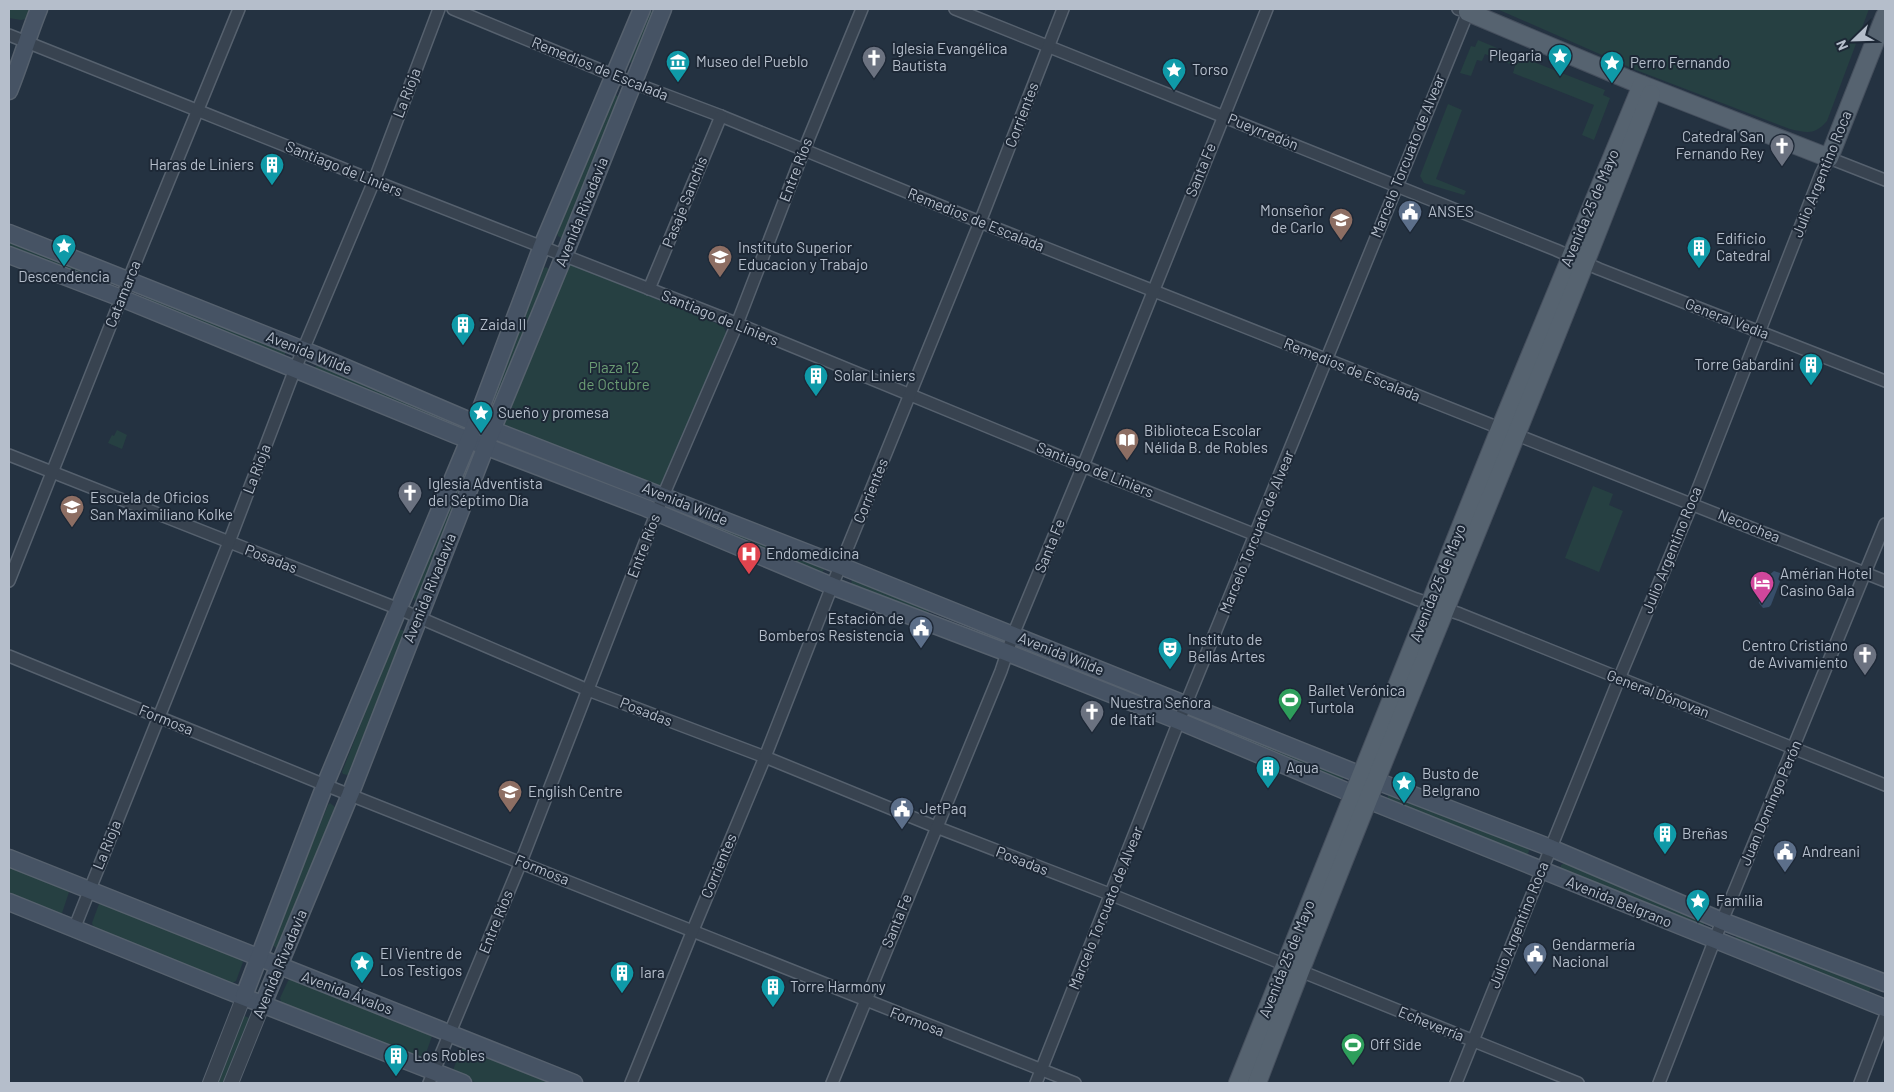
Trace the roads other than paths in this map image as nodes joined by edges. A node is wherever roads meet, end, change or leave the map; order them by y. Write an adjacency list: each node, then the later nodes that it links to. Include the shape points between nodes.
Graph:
1 (39, 9): 14 (main road)
2 (239, 9): 20 (street, Catamarca)
3 (439, 9): 26 (street, La Rioja)
4 (453, 9): 16 (street, Remedios de Escalada)
5 (642, 9): 16 (main road, Avenida Rivadavia)
6 (663, 9): 17 (main road, Avenida Rivadavia)
7 (862, 9): 23 (street, Entre Ríos)
8 (955, 9): 15 (street, Pueyrredón)
9 (1064, 9): 15 (street, Corrientes)
10 (1266, 9): 22 (street, Santa Fe)
11 (1465, 10): 18 (main road); 27 (street, Marcelo Torcuato de Alvear)
12 (1885, 16): 24 (main road, Julio Argentino Roca)
13 (9, 35): 14 (street, Santiago de Liniers)
14 (26, 42): 19 (main road); 20 (street, Santiago de Liniers)
15 (1048, 47): 22 (street, Pueyrredón); 28 (street, Corrientes)
16 (615, 76): 17 (street, Remedios de Escalada); 30 (main road, Avenida Rivadavia)
17 (634, 83): 21 (street, Remedios de Escalada); 32 (main road, Avenida Rivadavia)
18 (1647, 87): 24 (main road); 33 (main road, Avenida 25 de Mayo); 34 (main road, Avenida 25 de Mayo)
19 (9, 92)
20 (198, 110): 26 (street, Santiago de Liniers); 35 (street, Catamarca)
21 (721, 116): 23 (street, Remedios de Escalada); 36 (street, Pasaje Sanchís)
22 (1222, 116): 27 (street, Pueyrredón); 37 (street, Santa Fe)
23 (804, 150): 28 (street, Remedios de Escalada); 39 (street, Entre Ríos)
24 (1829, 158): 25 (street); 40 (street, Julio Argentino Roca)
25 (1885, 180)
26 (374, 181): 30 (street, Santiago de Liniers); 41 (street, La Rioja)
27 (1396, 187): 33 (street, Pueyrredón); 42 (street, Marcelo Torcuato de Alvear)
28 (980, 222): 37 (street, Remedios de Escalada); 45 (street, Corrientes)
29 (9, 233): 35 (main road, Avenida Wilde)
30 (542, 246): 32 (street, Santiago de Liniers); 46 (main road, Avenida Rivadavia)
31 (9, 255): 38 (main road, Avenida Wilde)
32 (564, 256): 36 (street, Santiago de Liniers); 47 (main road, Avenida Rivadavia)
33 (1570, 256): 34 (street, General Vedia); 48 (main road, Avenida 25 de Mayo)
34 (1586, 264): 40 (street, General Vedia); 48 (main road, Avenida 25 de Mayo)
35 (128, 280): 38 (street, Catamarca); 41 (main road, Avenida Wilde)
36 (649, 290): 39 (street, Santiago de Liniers)
37 (1152, 290): 42 (street, Remedios de Escalada); 52 (street, Santa Fe)
38 (121, 298): 43 (main road, Avenida Wilde); 53 (street, Catamarca)
39 (737, 324): 45 (street, Santiago de Liniers); 54 (street, Entre Ríos)
40 (1760, 331): 44 (street, General Vedia); 55 (street, Julio Argentino Roca)
41 (303, 350): 43 (street, La Rioja); 46 (main road, Avenida Wilde)
42 (1327, 360): 48 (street, Remedios de Escalada); 58 (street, Marcelo Torcuato de Alvear)
43 (295, 369): 49 (main road, Avenida Wilde); 59 (street, La Rioja)
44 (1885, 380)
45 (911, 394): 52 (street, Santiago de Liniers); 60 (street, Corrientes)
46 (476, 423): 47 (main road, Avenida Wilde); 49 (main road, Avenida Rivadavia)
47 (493, 428): 50 (main road, Avenida Rivadavia); 54 (main road, Avenida Wilde)
48 (1508, 432): 55 (street, Necochea); 65 (main road, Avenida 25 de Mayo)
49 (469, 440): 50 (main road, Avenida Wilde); 66 (main road, Avenida Rivadavia)
50 (486, 446): 56 (main road, Avenida Wilde); 67 (main road, Avenida Rivadavia)
51 (9, 455): 53 (street, Posadas)
52 (1083, 466): 58 (street, Santiago de Liniers); 68 (street, Santa Fe)
53 (52, 472): 59 (street, Posadas); 62 (street, Catamarca)
54 (663, 496): 56 (street, Entre Ríos); 60 (main road, Avenida Wilde)
55 (1692, 504): 61 (street, Necochea); 71 (street, Julio Argentino Roca)
56 (657, 512): 64 (main road, Avenida Wilde); 72 (street, Entre Ríos)
57 (1885, 524): 61 (street, Juan Domingo Perón)
58 (1256, 534): 65 (street, Santiago de Liniers); 73 (street, Marcelo Torcuato de Alvear)
59 (228, 542): 66 (street, Posadas); 74 (street, La Rioja)
60 (841, 566): 64 (street, Corrientes); 68 (main road, Avenida Wilde)
61 (1865, 573): 63 (street, Necochea); 76 (street, Juan Domingo Perón)
62 (9, 581)
63 (1885, 582)
64 (832, 586): 69 (main road, Avenida Wilde); 77 (street, Corrientes)
65 (1437, 606): 71 (street, General Dónovan); 78 (main road, Avenida 25 de Mayo)
66 (399, 609): 67 (street, Posadas); 79 (main road, Avenida Rivadavia)
67 (418, 617): 72 (street, Posadas); 81 (main road, Avenida Rivadavia)
68 (1013, 635): 69 (street, Santa Fe); 73 (main road, Avenida Wilde)
69 (1008, 653): 75 (main road, Avenida Wilde); 83 (street, Santa Fe)
70 (9, 656): 74 (street, Formosa)
71 (1619, 679): 76 (street, General Dónovan); 84 (street, Julio Argentino Roca)
72 (588, 690): 77 (street, Posadas); 86 (street, Entre Ríos)
73 (1187, 705): 75 (street, Marcelo Torcuato de Alvear); 78 (main road, Avenida Wilde)
74 (159, 718): 79 (street, Formosa); 88 (street, La Rioja)
75 (1179, 722): 82 (main road, Avenida Wilde); 89 (street, Marcelo Torcuato de Alvear)
76 (1794, 747): 80 (street, General Dónovan); 91 (street, Juan Domingo Perón)
77 (765, 757): 83 (street, Posadas); 93 (street, Corrientes)
78 (1368, 777): 82 (main road, Avenida 25 de Mayo); 84 (main road, Avenida Belgrano)
79 (325, 785): 81 (street, Formosa); 95 (main road, Avenida Rivadavia)
80 (1885, 785)
81 (350, 795): 86 (street, Formosa); 96 (main road, Avenida Rivadavia)
82 (1361, 797): 87 (main road, Avenida Belgrano); 97 (main road, Avenida 25 de Mayo)
83 (936, 827): 89 (street, Posadas); 100 (street, Santa Fe)
84 (1551, 848): 87 (street, Julio Argentino Roca); 91 (main road, Avenida Belgrano)
85 (9, 858): 88 (main road, Avenida Ávalos)
86 (521, 862): 93 (street, Formosa); 104 (street, Entre Ríos)
87 (1542, 870): 94 (main road, Avenida Belgrano); 105 (street, Julio Argentino Roca)
88 (89, 890): 92 (street, La Rioja); 95 (main road, Avenida Ávalos)
89 (1112, 895): 97 (street, Posadas); 106 (street, Marcelo Torcuato de Alvear)
90 (9, 902): 92 (main road)
91 (1722, 921): 94 (street, Juan Domingo Perón); 98 (main road, Avenida Belgrano)
92 (74, 929): 99 (main road)
93 (693, 930): 100 (street, Formosa); 112 (street, Corrientes)
94 (1715, 940): 102 (main road, Avenida Belgrano); 120 (street, Juan Domingo Perón)
95 (259, 957): 96 (main road, Avenida Ávalos); 99 (main road, Avenida Rivadavia)
96 (279, 966): 101 (main road, Avenida Rivadavia); 104 (main road, Avenida Ávalos)
97 (1292, 968): 105 (street, Echeverría); 116 (main road, Avenida 25 de Mayo); 117 (main road, Avenida 25 de Mayo)
98 (1885, 983)
99 (244, 996): 101 (main road); 108 (street, Avenida Rivadavia)
100 (865, 1001): 106 (street, Formosa); 113 (street, Santa Fe)
101 (263, 1004): 107 (main road); 109 (street, Avenida Rivadavia)
102 (1885, 1008)
103 (1885, 1017): 121 (street)
104 (450, 1033): 107 (street, Entre Ríos); 111 (main road, Avenida Ávalos)
105 (1472, 1040): 118 (street, Julio Argentino Roca); 119 (street, Echeverría)
106 (1042, 1070): 114 (street, Marcelo Torcuato de Alvear); 115 (street, Formosa)
107 (431, 1077): 110 (main road)
108 (210, 1083)
109 (231, 1083)
110 (463, 1083)
111 (574, 1083)
112 (631, 1083)
113 (832, 1083)
114 (1036, 1083)
115 (1075, 1083)
116 (1238, 1083)
117 (1257, 1083)
118 (1456, 1083)
119 (1578, 1083)
120 (1659, 1083)
121 (1860, 1083)

